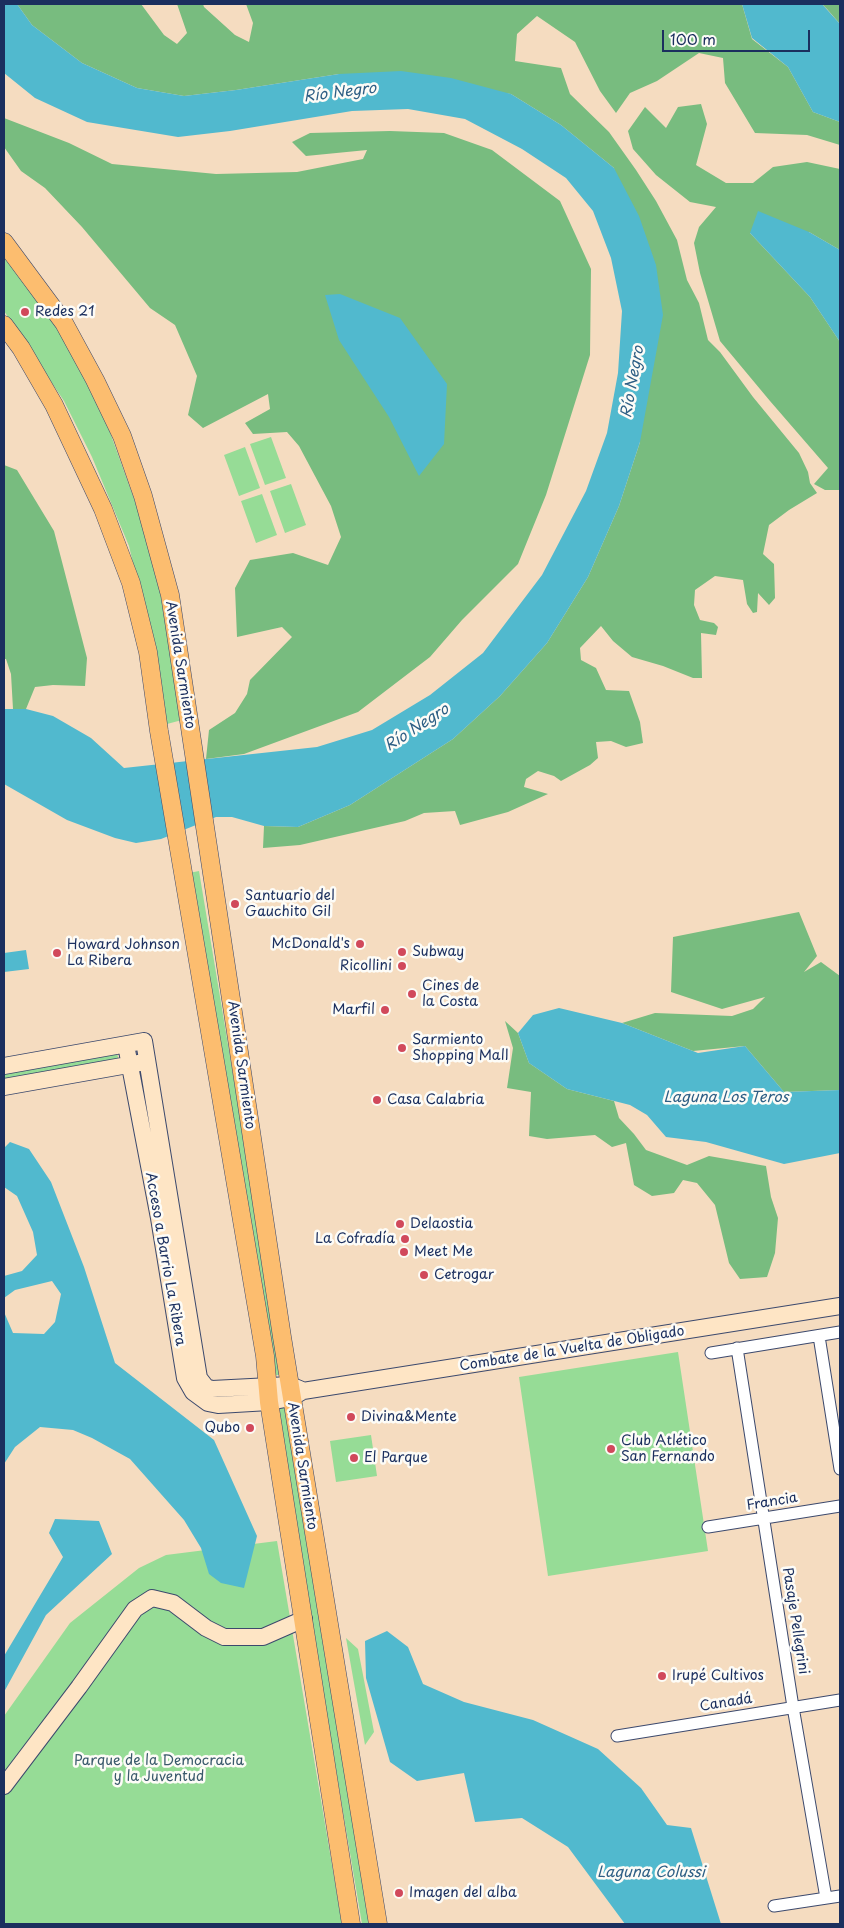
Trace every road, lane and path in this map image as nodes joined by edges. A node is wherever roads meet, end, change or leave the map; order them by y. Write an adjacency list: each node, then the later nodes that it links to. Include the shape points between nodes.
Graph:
1 (4, 242): 14 (main road, Avenida Sarmiento, via 64,323 96,380 122,436 143,496 170,595)
2 (4, 325): 15 (main road, Avenida Sarmiento, via 54,405 103,508 131,583 148,652)
3 (126, 1045): 4 (street, via 144,1041); 5 (street, Acceso a Barrio La Ribera); 6 (street)
4 (147, 1062): 5 (street); 8 (street)
5 (130, 1065): 7 (street); 8 (street, Acceso a Barrio La Ribera)
6 (4, 1066)
7 (4, 1087)
8 (166, 1216): 15 (street, Acceso a Barrio La Ribera, via 185,1378 193,1392 208,1403 218,1405)
9 (840, 1306): 14 (street, Combate de la Vuelta de Obligado)
10 (840, 1332): 11 (street)
11 (819, 1336): 12 (street); 16 (street)
12 (737, 1348): 13 (street); 19 (street, Pasaje Pellegrini)
13 (711, 1353)
14 (295, 1391): 15 (street, Combate de la Vuelta de Obligado); 30 (main road, Avenida Sarmiento)
15 (269, 1394): 21 (main road, Avenida Sarmiento)
16 (835, 1409): 17 (street)
17 (840, 1469)
18 (840, 1506): 19 (street, Francia)
19 (764, 1519): 20 (street, Francia); 23 (street, Pasaje Pellegrini)
20 (708, 1527)
21 (304, 1619): 25 (street, via 264,1636 224,1638 173,1603 152,1598 135,1608); 29 (main road, Avenida Sarmiento)
22 (840, 1700): 23 (street, Canadá)
23 (793, 1707): 24 (street, Canadá); 27 (street, Pasaje Pellegrini)
24 (617, 1736)
25 (4, 1786)
26 (840, 1896): 27 (street)
27 (826, 1898): 28 (street)
28 (774, 1906)
29 (351, 1924)
30 (378, 1924)

